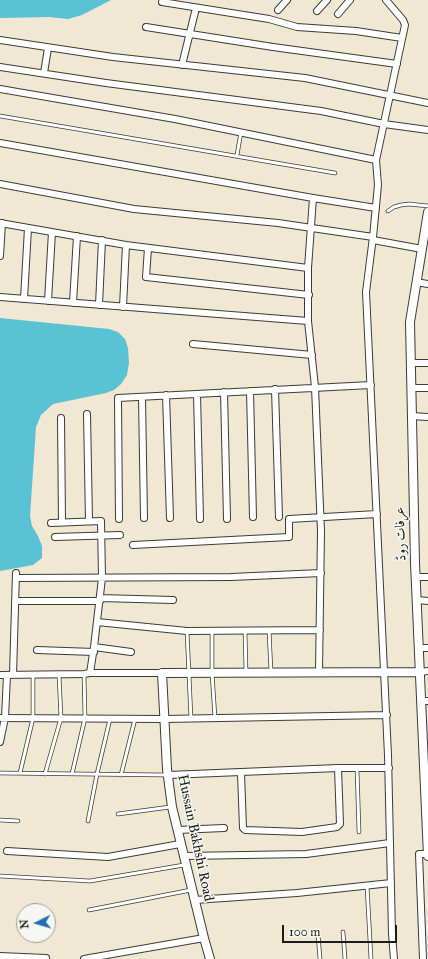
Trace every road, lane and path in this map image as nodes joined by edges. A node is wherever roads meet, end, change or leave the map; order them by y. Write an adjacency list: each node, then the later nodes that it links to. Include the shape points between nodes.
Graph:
1 (287, 0): 7 (street)
2 (327, 0): 8 (street)
3 (350, 0): 9 (street)
4 (386, 0): 12 (street, via 403,20 405,25)
5 (162, 2): 6 (street)
6 (196, 8): 11 (street); 12 (street, via 269,19 296,27 356,30)
7 (278, 10)
8 (317, 11)
9 (338, 14)
10 (146, 27): 11 (street)
11 (190, 34): 15 (street); 16 (street)
12 (402, 38): 15 (street)
13 (0, 40): 14 (street)
14 (48, 48): 16 (street); 18 (street)
15 (396, 64): 20 (street)
16 (182, 65): 20 (street, via 305,78)
17 (0, 66): 18 (street)
18 (44, 73): 23 (street, via 321,111)
19 (0, 89): 25 (street)
20 (390, 95): 21 (street); 23 (street)
21 (428, 103)
22 (0, 116): 27 (lane)
23 (384, 124): 24 (street); 28 (street)
24 (428, 130)
25 (241, 132): 27 (lane); 28 (street)
26 (0, 143): 31 (street)
27 (237, 155): 29 (lane)
28 (376, 160): 33 (street)
29 (335, 173)
30 (0, 184): 38 (street, via 134,209 278,223)
31 (313, 198): 33 (street); 38 (street)
32 (428, 206): 34 (lane, via 409,204)
33 (376, 208): 41 (street)
34 (388, 211)
35 (428, 212): 45 (street, عرفات روڈ)
36 (1, 223): 37 (street); 46 (street)
37 (28, 228): 39 (street); 52 (street)
38 (312, 229): 41 (street); 47 (street)
39 (52, 232): 40 (street); 53 (street)
40 (77, 236): 42 (street); 54 (street)
41 (373, 239): 45 (street); 62 (street, via 366,292)
42 (102, 240): 43 (street); 55 (street)
43 (126, 245): 44 (street); 56 (street)
44 (148, 248): 47 (street); 50 (street, via 146,277)
45 (422, 249): 48 (street, عرفات روڈ)
46 (0, 256)
47 (308, 268): 50 (street)
48 (416, 282): 49 (street); 60 (street, عرفات روڈ, via 410,322)
49 (428, 284)
50 (309, 295): 57 (street)
51 (0, 297): 52 (street)
52 (24, 299): 53 (street)
53 (48, 301): 54 (street)
54 (73, 303): 55 (street)
55 (99, 305): 56 (street)
56 (123, 306): 57 (street)
57 (308, 321): 59 (street)
58 (193, 344): 59 (street)
59 (312, 355): 63 (street)
60 (411, 363): 61 (street); 64 (street, عرفات روڈ)
61 (428, 363)
62 (371, 385): 63 (street); 76 (street)
63 (315, 387): 66 (street); 81 (street)
64 (411, 388): 65 (street); 73 (street, عرفات روڈ)
65 (428, 388)
66 (275, 389): 67 (street); 78 (street)
67 (250, 391): 68 (street); 77 (street)
68 (224, 392): 69 (street); 84 (street)
69 (197, 394): 70 (street); 83 (street)
70 (166, 395): 71 (street); 80 (street)
71 (142, 397): 79 (street); 82 (street, via 118,398)
72 (87, 414): 85 (street)
73 (412, 416): 74 (street); 93 (street, عرفات روڈ)
74 (428, 417)
75 (61, 418): 86 (street)
76 (377, 514): 81 (street); 115 (street)
77 (252, 517)
78 (279, 517)
79 (144, 518)
80 (170, 518)
81 (321, 518): 91 (street, via 289,519 289,537); 92 (street)
82 (119, 519)
83 (200, 519)
84 (227, 519)
85 (89, 521): 86 (street); 89 (street, via 101,521)
86 (62, 522): 87 (street)
87 (51, 523)
88 (120, 535): 89 (street)
89 (101, 536): 90 (street); 95 (street)
90 (55, 537)
91 (133, 545)
92 (321, 573): 95 (street); 104 (street)
93 (416, 577): 94 (street); 98 (street, عرفات روڈ)
94 (428, 577)
95 (102, 578): 96 (street); 100 (street, via 16,576)
96 (100, 600): 97 (street); 100 (street); 101 (street)
97 (173, 600)
98 (417, 600): 99 (street); 107 (street, عرفات روڈ)
99 (428, 600)
100 (15, 601): 121 (street)
101 (97, 622): 105 (street); 109 (street)
102 (245, 630): 103 (street); 106 (street); 112 (lane)
103 (269, 630): 104 (street); 113 (lane)
104 (320, 630): 114 (street)
105 (187, 631): 106 (street); 117 (lane)
106 (212, 631): 118 (lane)
107 (419, 648): 108 (street); 116 (street, عرفات روڈ)
108 (428, 648)
109 (94, 649): 110 (street); 111 (street); 119 (street)
110 (37, 650)
111 (130, 652)
112 (246, 672): 113 (street); 118 (street)
113 (272, 672): 114 (street)
114 (319, 672): 115 (street)
115 (385, 672): 116 (street); 125 (street)
116 (424, 672): 124 (street, عرفات روڈ)
117 (188, 673): 118 (street); 120 (street); 134 (lane)
118 (212, 673): 130 (lane)
119 (87, 674): 120 (street); 123 (street); 129 (lane)
120 (162, 674): 133 (street, Hussain Bakhshi Road)
121 (7, 675): 122 (street); 126 (street)
122 (33, 675): 123 (street); 127 (lane)
123 (59, 675): 128 (lane)
124 (425, 701): 147 (street, عرفات روڈ)
125 (387, 715): 130 (street); 138 (street)
126 (3, 718): 127 (street); 135 (street)
127 (33, 718): 128 (street); 140 (lane)
128 (61, 718): 129 (street); 142 (lane)
129 (85, 718): 131 (street); 143 (lane)
130 (215, 718): 134 (street)
131 (110, 719): 132 (street); 144 (lane)
132 (135, 719): 133 (street); 145 (lane)
133 (164, 719): 134 (street); 146 (street, Hussain Bakhshi Road)
134 (191, 719)
135 (0, 742)
136 (338, 768): 137 (street); 141 (street); 141 (street, via 340,824 337,827 302,832 245,830)
137 (357, 768): 138 (street); 155 (lane)
138 (389, 768): 157 (street)
139 (0, 773): 140 (lane)
140 (20, 773): 142 (lane)
141 (241, 773): 146 (street)
142 (45, 774): 143 (lane)
143 (72, 774): 144 (lane)
144 (97, 774): 145 (lane); 152 (lane)
145 (121, 775): 146 (lane)
146 (168, 776): 148 (street, Hussain Bakhshi Road)
147 (426, 799): 156 (street, عرفات روڈ)
148 (172, 807): 149 (lane); 154 (street, Hussain Bakhshi Road)
149 (118, 814)
150 (0, 820): 151 (lane)
151 (18, 821)
152 (88, 821)
153 (224, 828): 154 (street)
154 (177, 830): 158 (street, Hussain Bakhshi Road)
155 (359, 832)
156 (427, 834): 160 (street, عرفات روڈ)
157 (390, 843): 161 (street, via 306,854); 164 (street)
158 (180, 844): 159 (street, via 108,857); 161 (street, Hussain Bakhshi Road)
159 (6, 851)
160 (427, 855): 180 (street, via 419,854)
161 (184, 856): 162 (street, Hussain Bakhshi Road)
162 (186, 865): 163 (lane, via 90,881); 166 (street, Hussain Bakhshi Road)
163 (0, 876)
164 (391, 883): 165 (street); 179 (street)
165 (367, 886): 167 (street); 178 (lane)
166 (192, 890): 167 (street, Hussain Bakhshi Road); 168 (lane)
167 (195, 900): 171 (street, Hussain Bakhshi Road)
168 (89, 910)
169 (343, 932): 177 (lane)
170 (318, 934): 176 (lane)
171 (204, 938): 174 (street); 175 (street, Hussain Bakhshi Road)
172 (0, 956): 173 (street)
173 (46, 958)
174 (84, 959)
175 (210, 959)
176 (320, 959)
177 (345, 959)
178 (370, 959)
179 (394, 959)
180 (423, 959)

